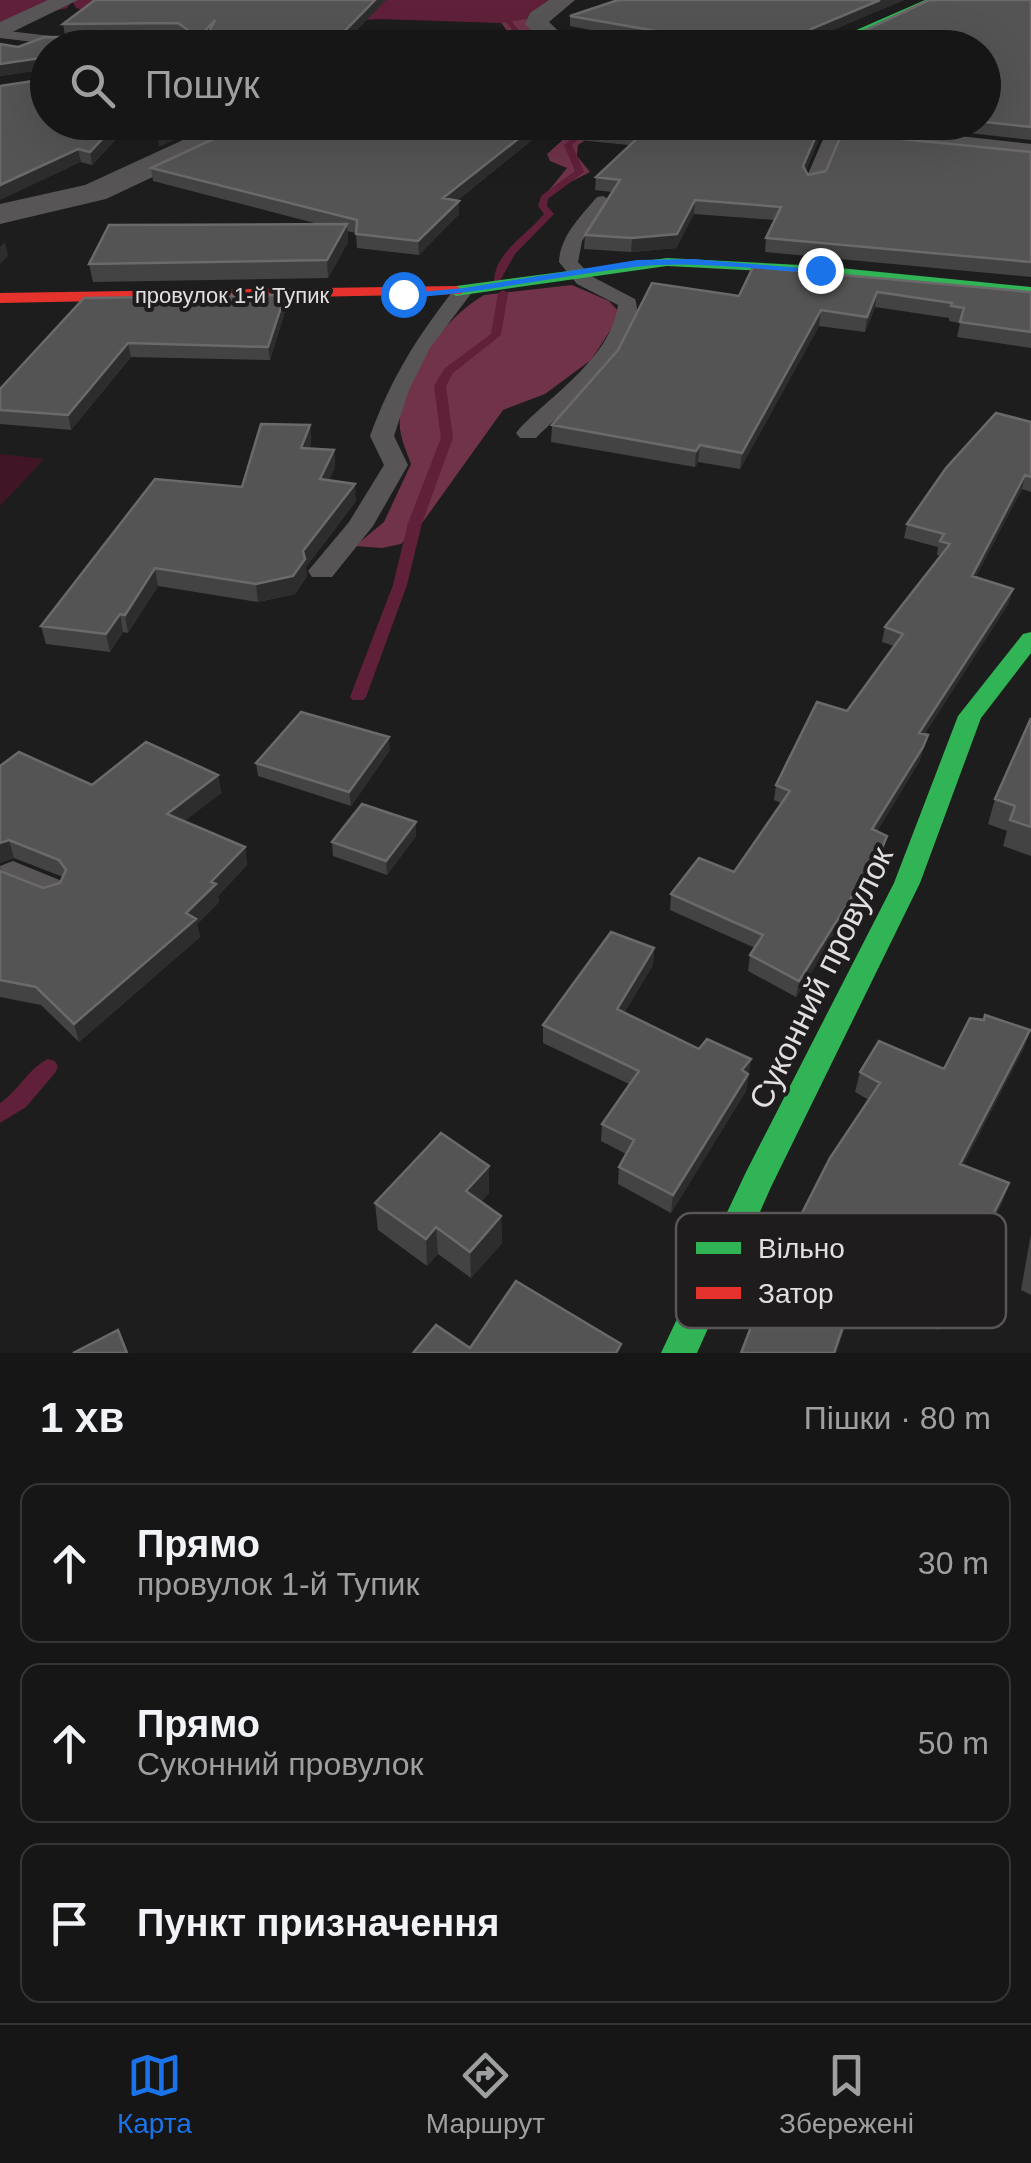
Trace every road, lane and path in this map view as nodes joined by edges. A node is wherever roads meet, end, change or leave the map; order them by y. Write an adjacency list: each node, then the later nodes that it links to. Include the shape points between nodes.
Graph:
1 (67, 0): 6 (street)
2 (564, 0): 4 (street, via 538,18)
3 (933, 0): 5 (street)
4 (543, 30)
5 (862, 30)
6 (0, 32): 7 (lane)
7 (30, 36)
8 (208, 140): 14 (street, via 95,192)
9 (830, 140): 12 (lane)
10 (902, 140): 11 (street)
11 (1031, 153)
12 (814, 181)
13 (603, 201): 15 (lane, via 568,248)
14 (0, 214)
15 (572, 274): 16 (street, провулок 1-й Тупик); 17 (street, via 693,262); 19 (lane, via 623,298 628,317 596,366)
16 (464, 292): 18 (street, провулок 1-й Тупик); 20 (lane, via 420,346 398,390 382,436 396,465 360,526)
17 (1031, 292)
18 (0, 298)
19 (528, 433)
20 (322, 571)
21 (1031, 638): 24 (street, Суконний провулок, via 970,716 907,883)
22 (4, 874): 23 (lane)
23 (50, 890)
24 (743, 1213)
25 (691, 1328): 26 (street, Суконний провулок)
26 (680, 1353)

